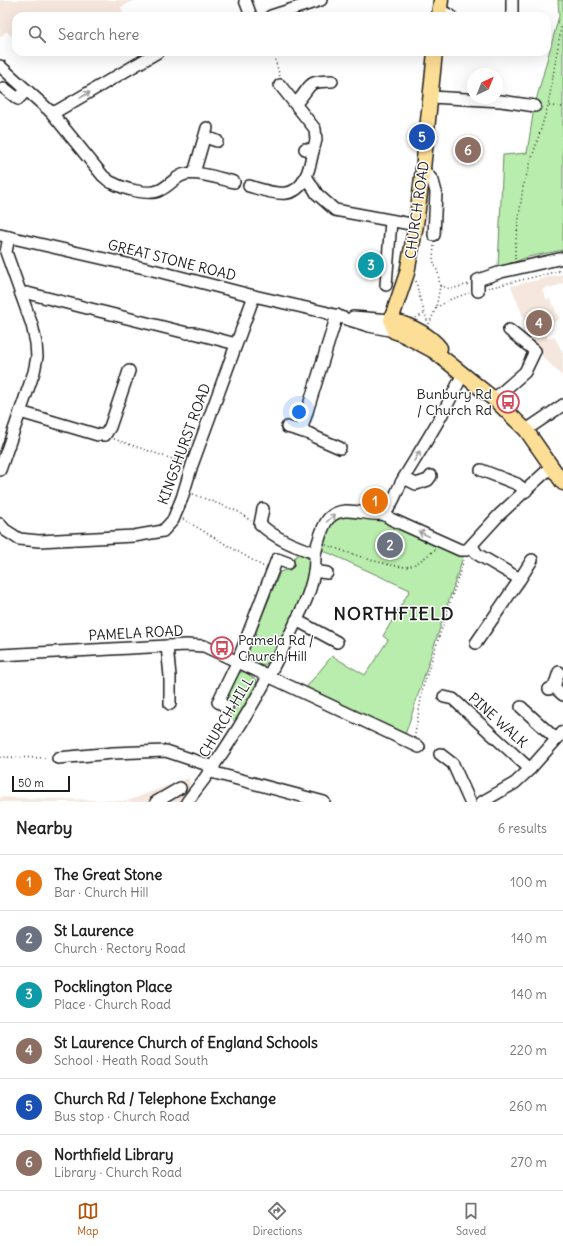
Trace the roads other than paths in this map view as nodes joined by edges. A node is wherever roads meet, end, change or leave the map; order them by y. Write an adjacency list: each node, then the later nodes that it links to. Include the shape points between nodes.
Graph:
1 (245, 0): 4 (street)
2 (321, 0): 5 (street)
3 (512, 0): 6 (street)
4 (250, 12)
5 (284, 12)
6 (512, 12)
7 (151, 56): 17 (street, one-way to 7, via 57,111)
8 (435, 56): 14 (main road, CHURCH ROAD)
9 (0, 66): 13 (street)
10 (332, 82): 15 (street, via 316,81 310,84)
11 (280, 85): 15 (street)
12 (4, 88): 13 (street, via 18,99)
13 (27, 90): 17 (street)
14 (431, 97): 16 (street, via 501,101); 19 (main road, CHURCH ROAD)
15 (295, 104): 21 (street, via 315,129 316,140 309,150)
16 (535, 106)
17 (51, 112): 20 (street, via 103,176 112,183 135,191 160,191 175,178)
18 (217, 141): 20 (street, via 206,132)
19 (424, 169): 25 (main road, CHURCH ROAD); 26 (street, via 433,181 436,192)
20 (194, 173): 22 (street)
21 (306, 176): 23 (street, via 299,188 293,192 276,194); 24 (street, via 317,194 335,210)
22 (234, 182)
23 (249, 186)
24 (391, 221): 25 (street); 29 (street)
25 (416, 225): 34 (main road, CHURCH ROAD)
26 (434, 235)
27 (4, 236): 31 (street, via 6,252); 32 (street, GREAT STONE ROAD)
28 (563, 258): 30 (street, via 501,272)
29 (386, 285)
30 (478, 285)
31 (21, 294): 36 (street, via 27,293); 41 (street, via 32,325 37,357)
32 (254, 296): 33 (street, GREAT STONE ROAD); 36 (street, KINGSHURST ROAD)
33 (337, 315): 34 (street, GREAT STONE ROAD); 44 (street)
34 (401, 323): 38 (main road, via 437,343)
35 (509, 330): 39 (street, via 535,350 525,372)
36 (236, 344): 55 (street, KINGSHURST ROAD, via 173,520 162,531 134,536 39,541 19,539)
37 (129, 371): 41 (street, via 110,427 104,435)
38 (463, 373): 39 (main road); 50 (street, one-way to 38)
39 (494, 399): 43 (main road)
40 (563, 405): 43 (street)
41 (20, 412): 47 (street)
42 (287, 427): 44 (street)
43 (526, 430): 46 (main road)
44 (301, 431): 45 (street)
45 (340, 448)
46 (551, 467): 51 (main road); 52 (street)
47 (0, 470)
48 (481, 470): 52 (street)
49 (431, 476): 50 (street, via 428,480 416,484)
50 (404, 478): 54 (street)
51 (563, 483)
52 (526, 490): 56 (street)
53 (263, 509): 57 (street, via 260,524 279,539)
54 (384, 514): 56 (street, one-way to 54, via 444,543); 57 (street, CHURCH HILL, one-way to 54, via 325,523 336,513 345,511)
55 (0, 524)
56 (466, 548): 62 (street)
57 (315, 553): 60 (street, CHURCH HILL)
58 (532, 560): 62 (street)
59 (288, 563): 68 (street, via 277,559)
60 (314, 571): 61 (street); 63 (street, CHURCH HILL)
61 (327, 573)
62 (520, 579): 65 (street)
63 (296, 620): 64 (street); 69 (street, CHURCH HILL)
64 (337, 642)
65 (476, 643)
66 (167, 646): 67 (street, PAMELA ROAD); 68 (street, PAMELA ROAD, via 204,646); 73 (street)
67 (0, 655)
68 (237, 663): 69 (street, PAMELA ROAD); 74 (street, via 218,702)
69 (268, 676): 77 (street, PAMELA ROAD); 80 (street, CHURCH HILL, via 248,715)
70 (554, 682): 71 (street)
71 (563, 695)
72 (444, 697): 81 (street, PINE WALK, via 453,699)
73 (170, 704)
74 (227, 707)
75 (521, 707): 76 (street)
76 (560, 736): 81 (street)
77 (419, 747)
78 (58, 758): 80 (street, via 166,751)
79 (440, 760): 86 (street, via 440,754 453,764)
80 (212, 769): 84 (street, CHURCH HILL); 85 (street)
81 (530, 769): 87 (street, via 515,783)
82 (180, 788): 83 (street)
83 (156, 802)
84 (188, 802)
85 (324, 802)
86 (470, 802)
87 (482, 802)

